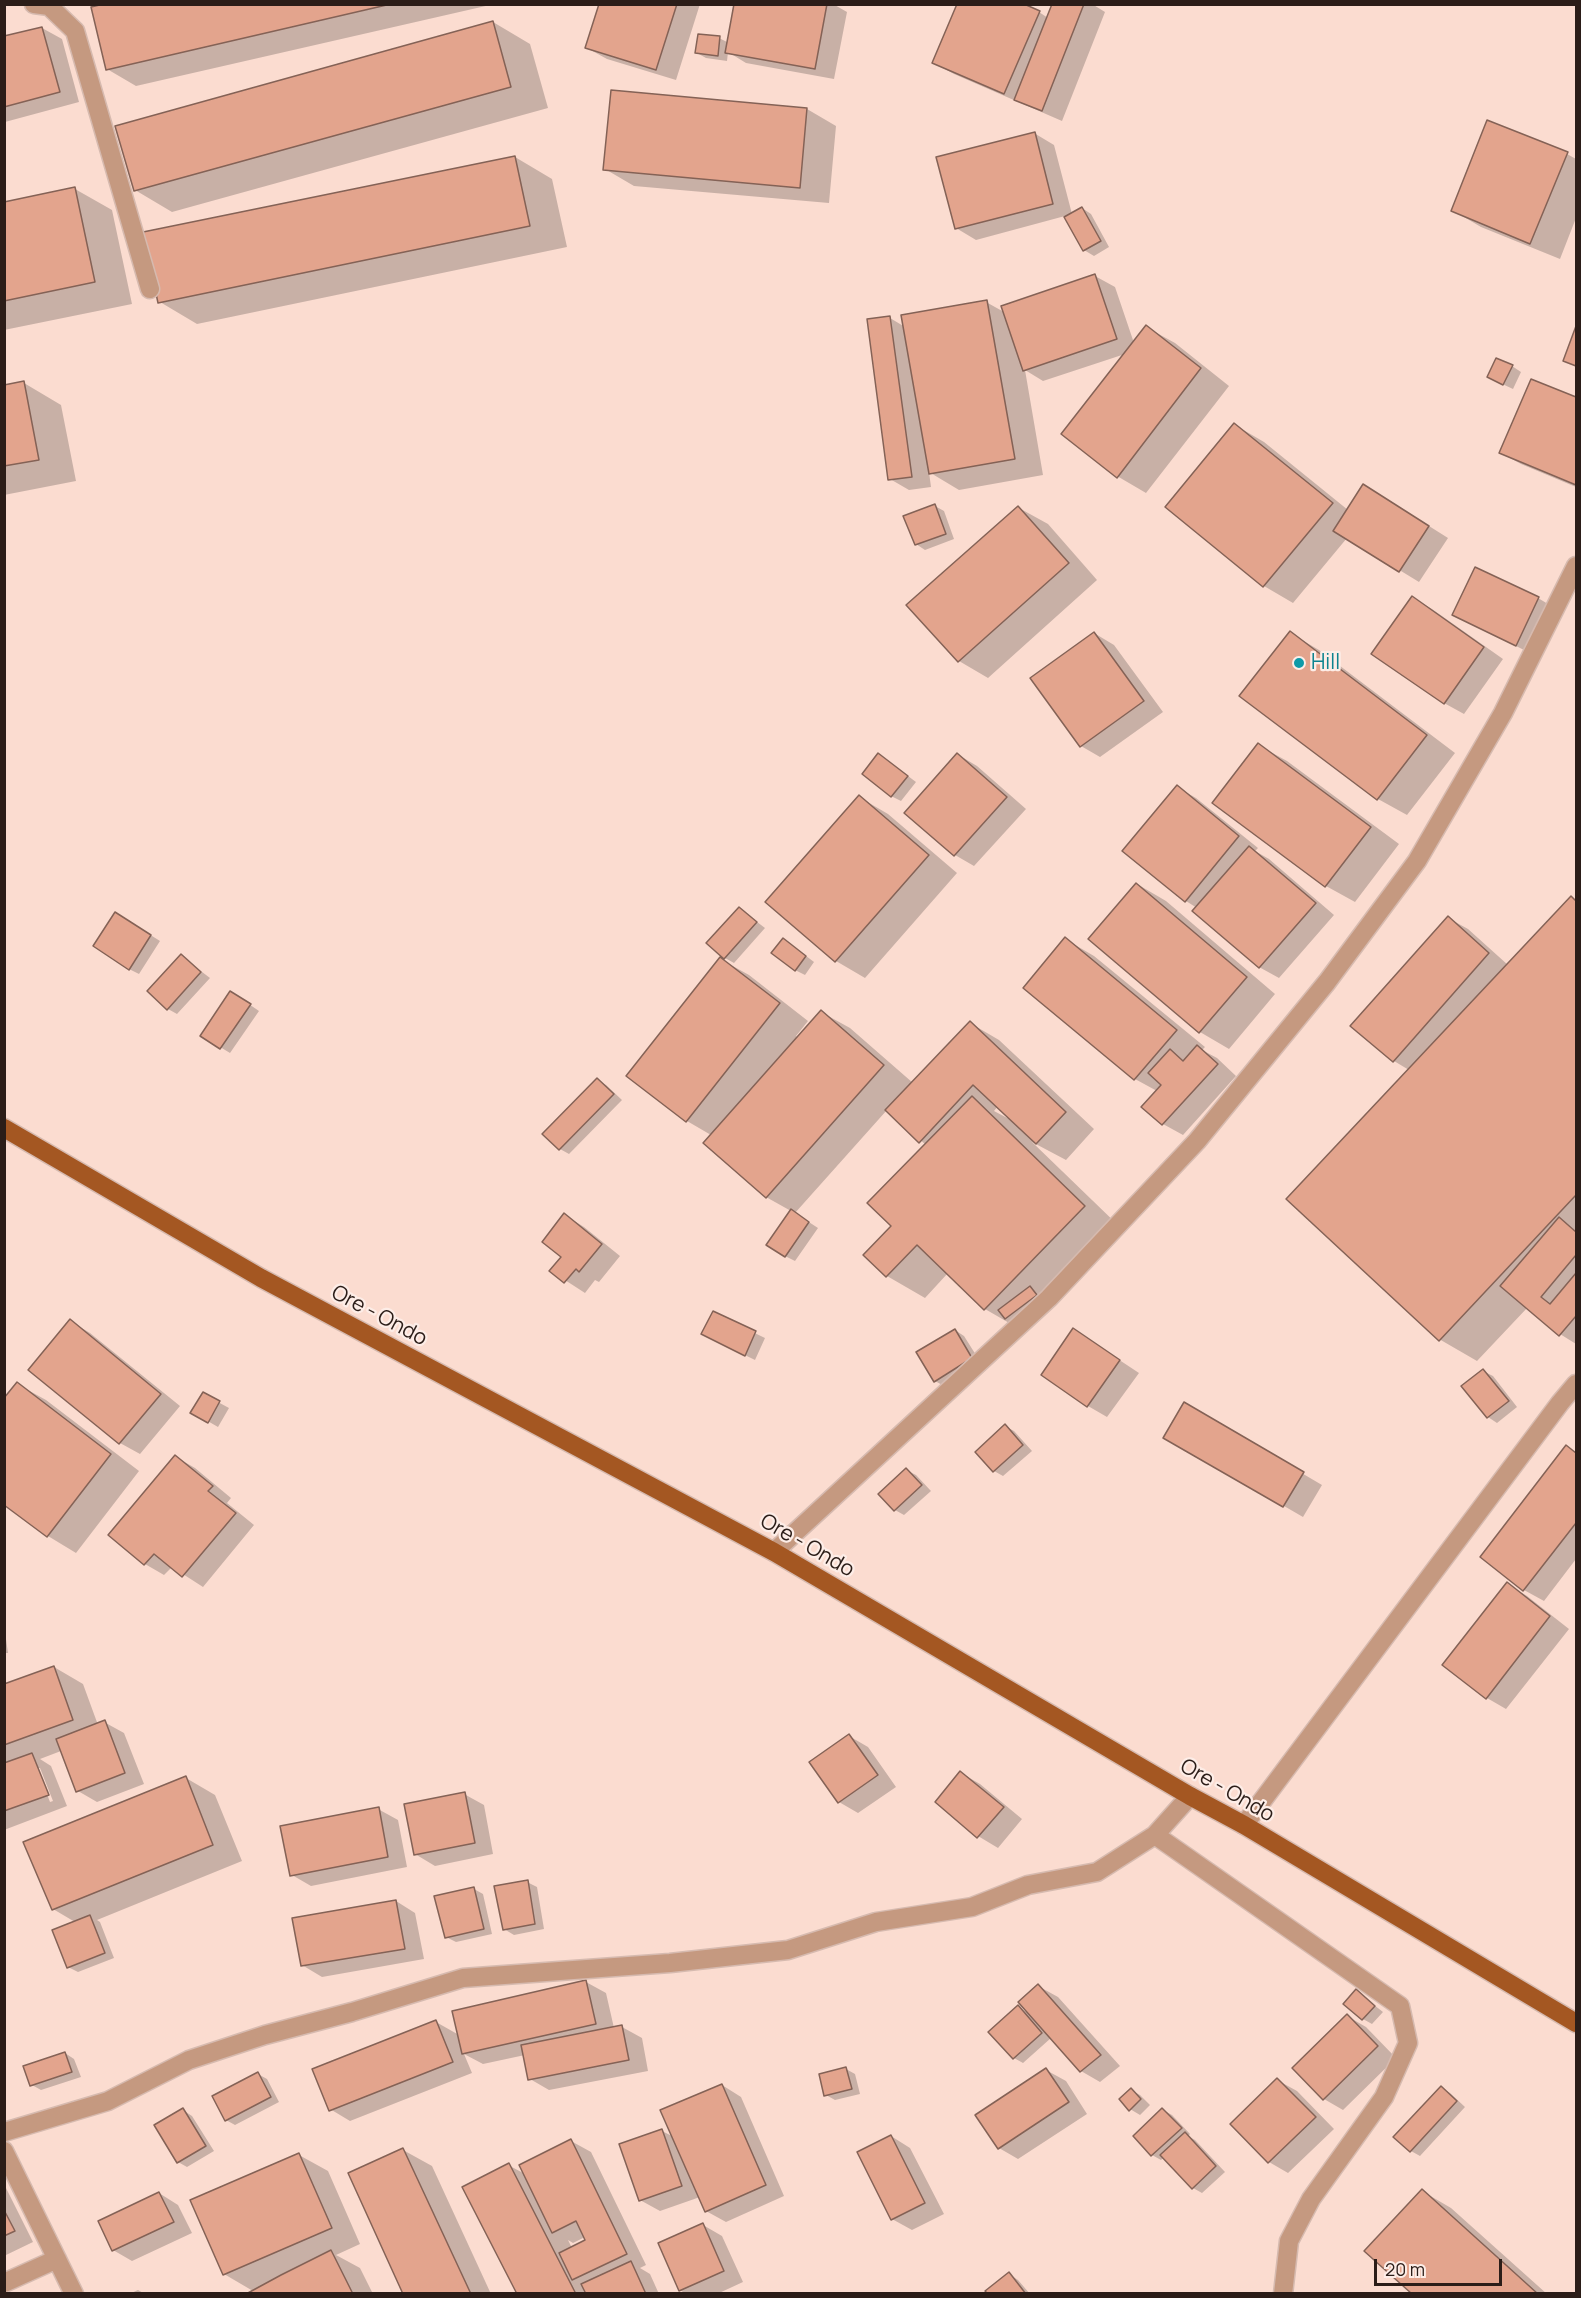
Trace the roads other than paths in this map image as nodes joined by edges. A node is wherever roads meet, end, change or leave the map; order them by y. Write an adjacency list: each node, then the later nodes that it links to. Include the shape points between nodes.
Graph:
1 (34, 4): 2 (street, via 49,6 75,31)
2 (150, 290)
3 (1576, 566): 6 (street, via 1503,713 1417,861 1320,991 1197,1141 1049,1298)
4 (4, 1128): 6 (main road, Ore - Ondo, via 261,1278)
5 (1576, 1384): 8 (street)
6 (774, 1552): 7 (main road, Ore - Ondo)
7 (1190, 1796): 8 (main road, Ore - Ondo); 9 (street)
8 (1244, 1825): 10 (main road, Ore - Ondo)
9 (1155, 1835): 11 (street, via 1098,1872 1028,1885 972,1907 876,1922 788,1950 670,1964 463,1978 189,2060 108,2101); 16 (street, via 1400,2006 1407,2043 1384,2097 1311,2199 1289,2241)
10 (1576, 2024)
11 (4, 2132)
12 (4, 2151): 13 (street)
13 (57, 2259): 14 (street); 15 (street)
14 (4, 2283)
15 (74, 2294)
16 (1283, 2294)

